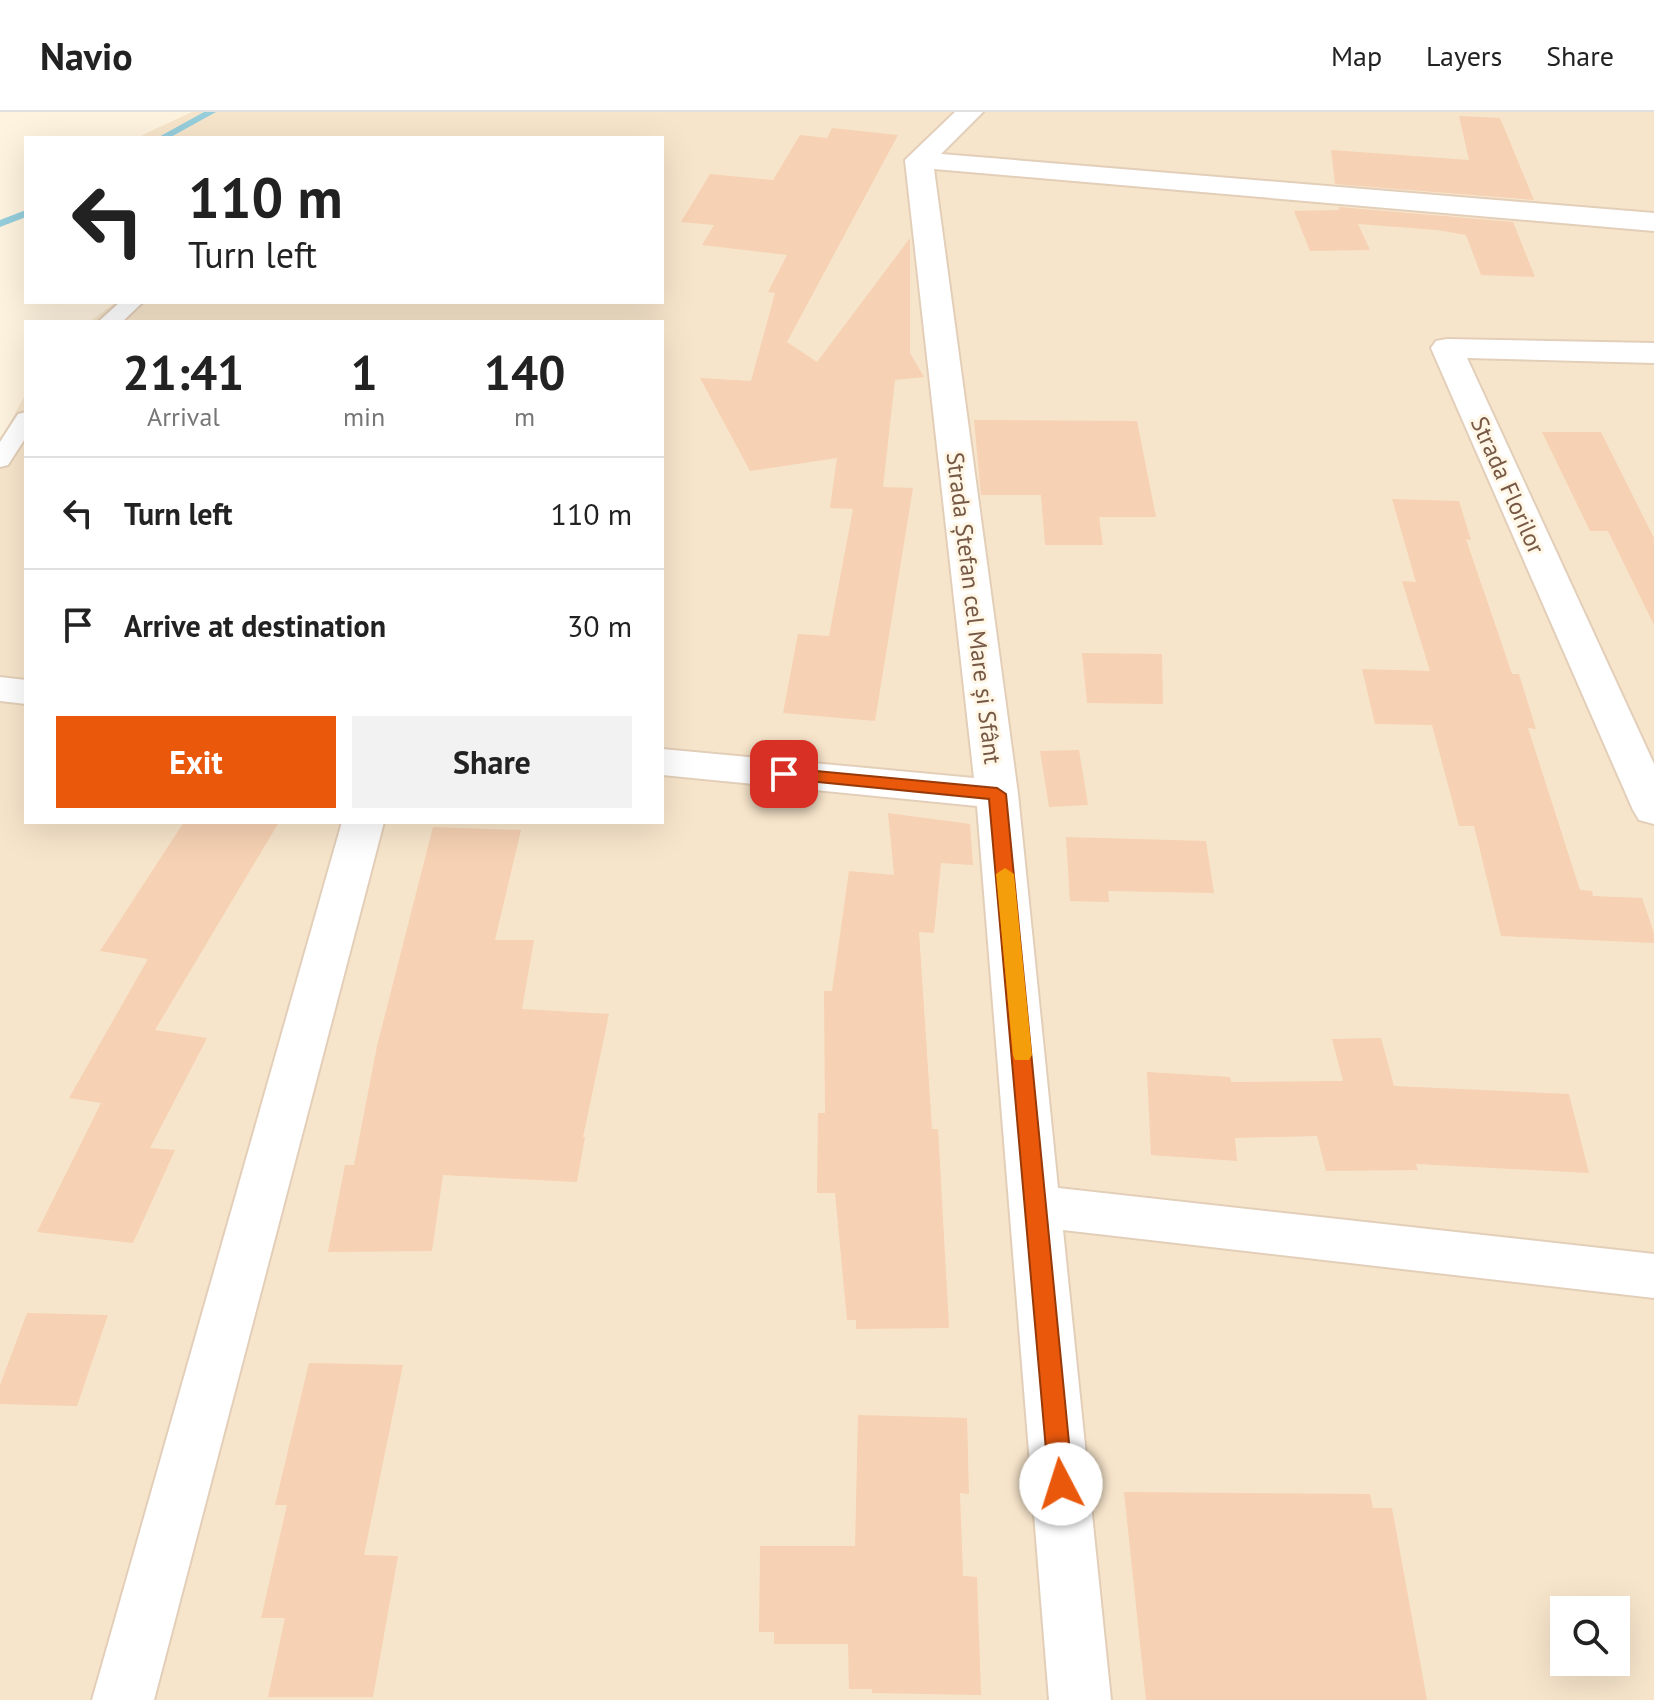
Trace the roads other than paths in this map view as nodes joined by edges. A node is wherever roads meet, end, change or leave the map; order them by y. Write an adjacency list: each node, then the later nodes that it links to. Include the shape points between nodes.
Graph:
1 (970, 112): 2 (street)
2 (919, 160): 3 (street); 12 (street, Strada Ștefan cel Mare și Sfânt)
3 (1654, 222)
4 (131, 304): 5 (lane)
5 (111, 320)
6 (1654, 353): 13 (street, Strada Florilor, via 1447,348)
7 (24, 422): 8 (lane)
8 (0, 460)
9 (0, 689): 10 (street)
10 (24, 692)
11 (664, 762): 12 (street)
12 (997, 794): 15 (street, Strada Ștefan cel Mare și Sfânt)
13 (1654, 810)
14 (362, 824): 17 (street)
15 (1037, 1206): 16 (street); 18 (street, Strada Ștefan cel Mare și Sfânt)
16 (1654, 1276)
17 (123, 1700)
18 (1080, 1700)

